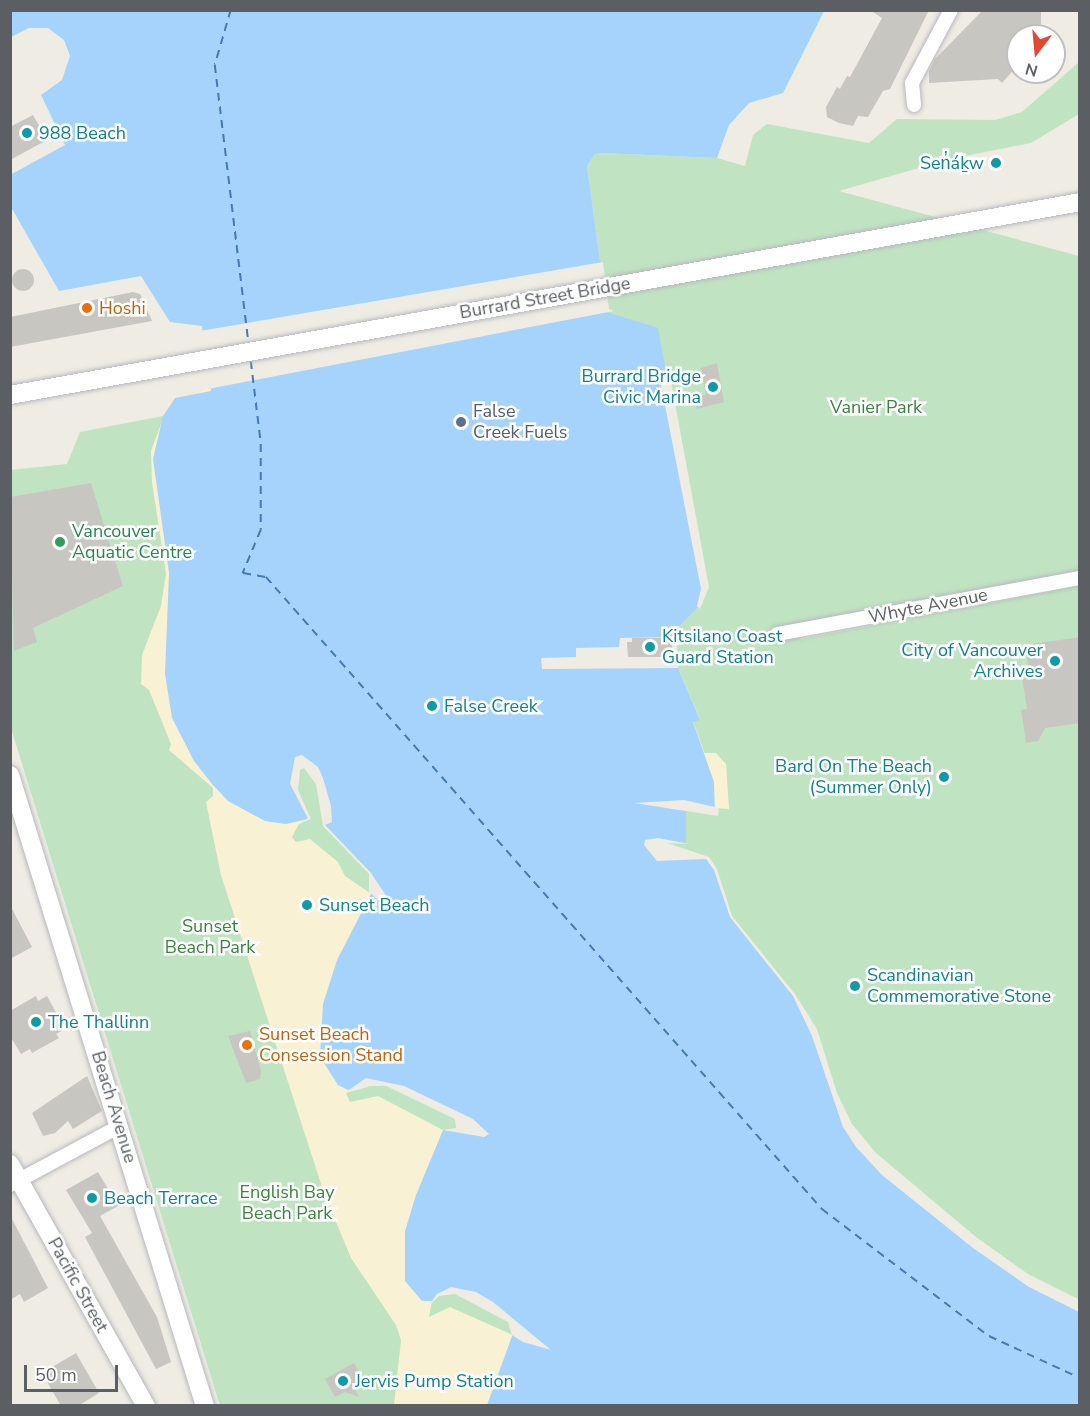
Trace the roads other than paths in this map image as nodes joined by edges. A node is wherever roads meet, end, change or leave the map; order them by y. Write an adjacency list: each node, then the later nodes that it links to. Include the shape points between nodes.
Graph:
1 (951, 10): 2 (street, via 912,83)
2 (914, 105)
3 (1080, 202): 4 (main road, Burrard Street Bridge)
4 (10, 395)
5 (1080, 578): 6 (street, Whyte Avenue)
6 (777, 634)
7 (10, 774): 8 (main road, Beach Avenue)
8 (120, 1126): 10 (street); 12 (main road, Beach Avenue)
9 (10, 1164): 10 (main road, Pacific Street)
10 (15, 1183): 11 (main road, Pacific Street)
11 (146, 1406)
12 (204, 1406)

